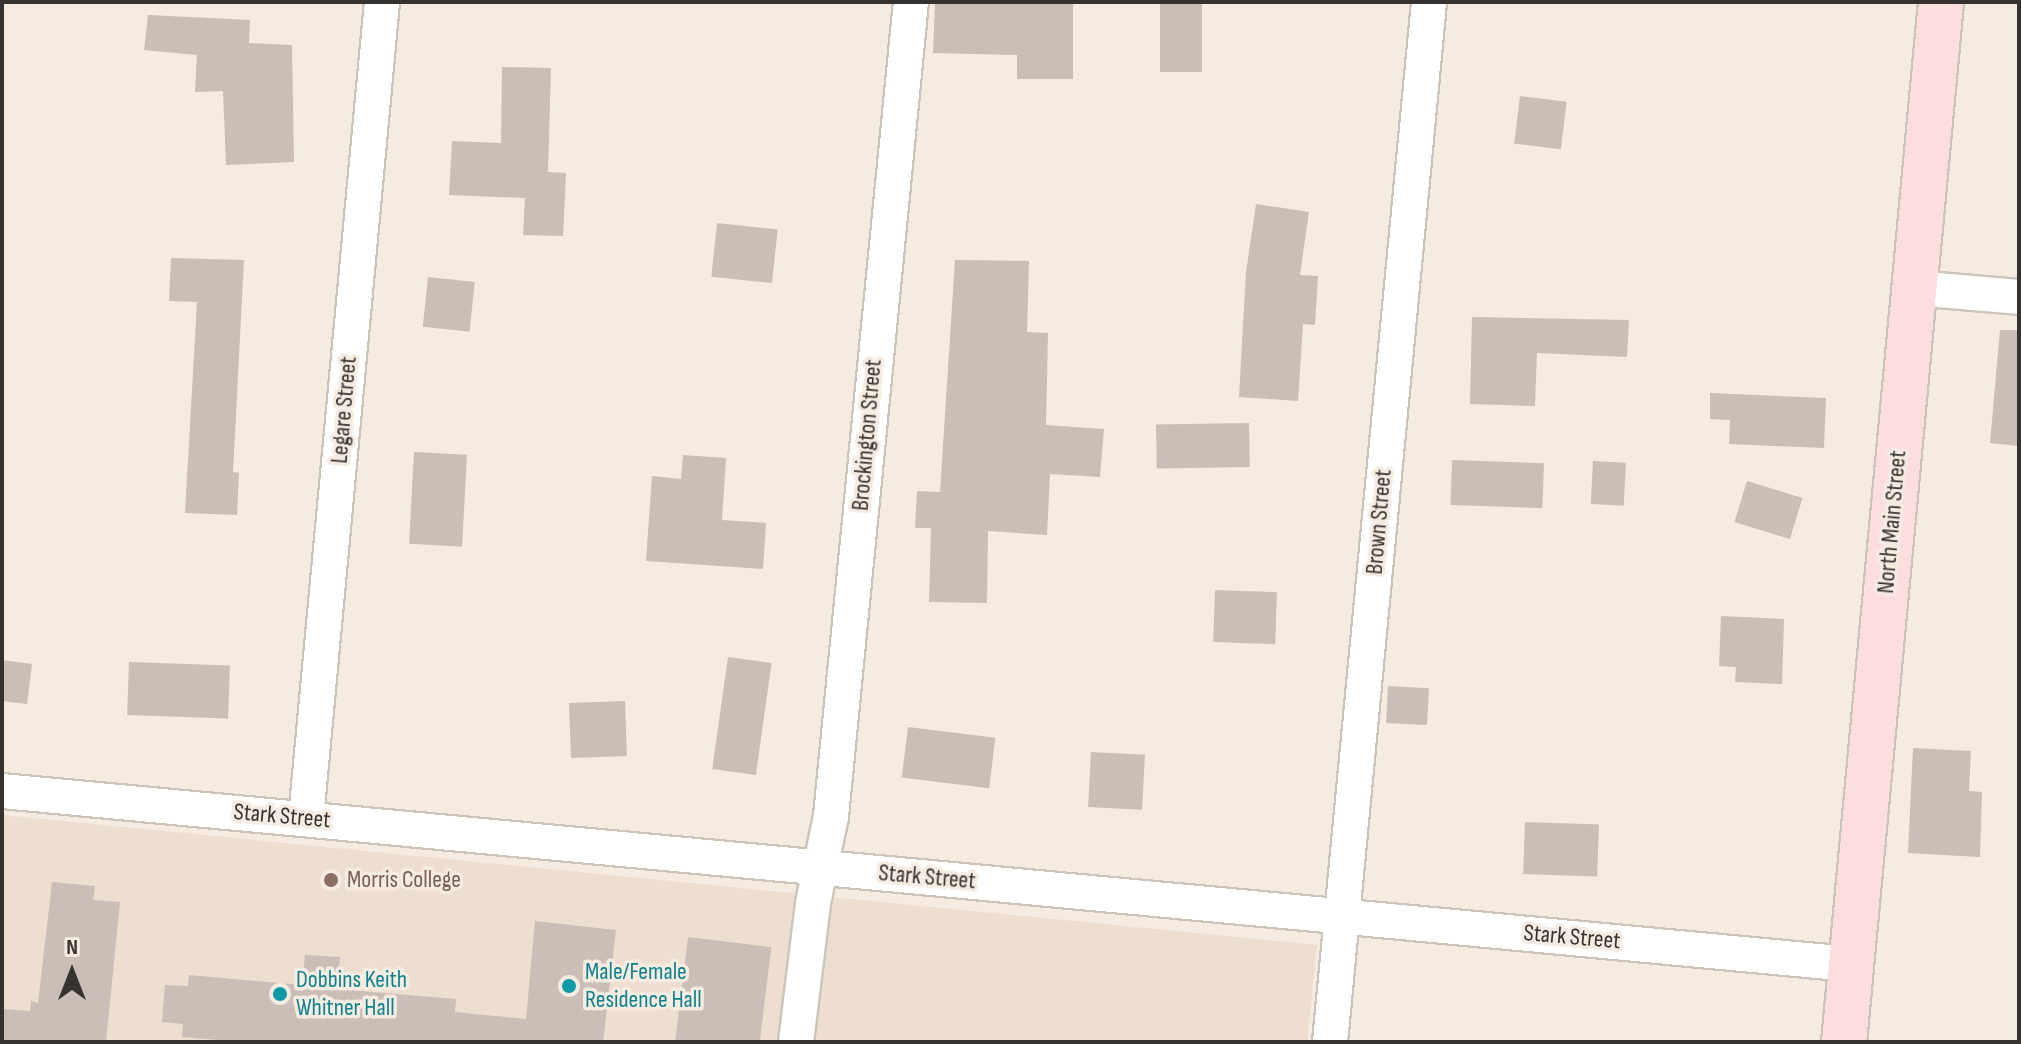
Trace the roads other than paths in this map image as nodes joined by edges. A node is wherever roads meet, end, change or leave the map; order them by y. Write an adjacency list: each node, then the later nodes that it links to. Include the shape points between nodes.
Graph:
1 (382, 2): 8 (street, Legare Street)
2 (911, 2): 9 (street, Brockington Street, via 831,816)
3 (1429, 2): 10 (street, Brown Street)
4 (1934, 3): 5 (main road, North Main Street)
5 (1914, 288): 6 (street); 11 (main road, North Main Street)
6 (2019, 297)
7 (2, 791): 8 (street, Stark Street)
8 (306, 818): 9 (street, Stark Street)
9 (820, 867): 10 (street, Stark Street); 12 (street, Brockington Street)
10 (1341, 915): 11 (street, Stark Street); 13 (street, Brown Street)
11 (1851, 964): 14 (main road, North Main Street)
12 (796, 1042)
13 (1330, 1042)
14 (1844, 1042)

